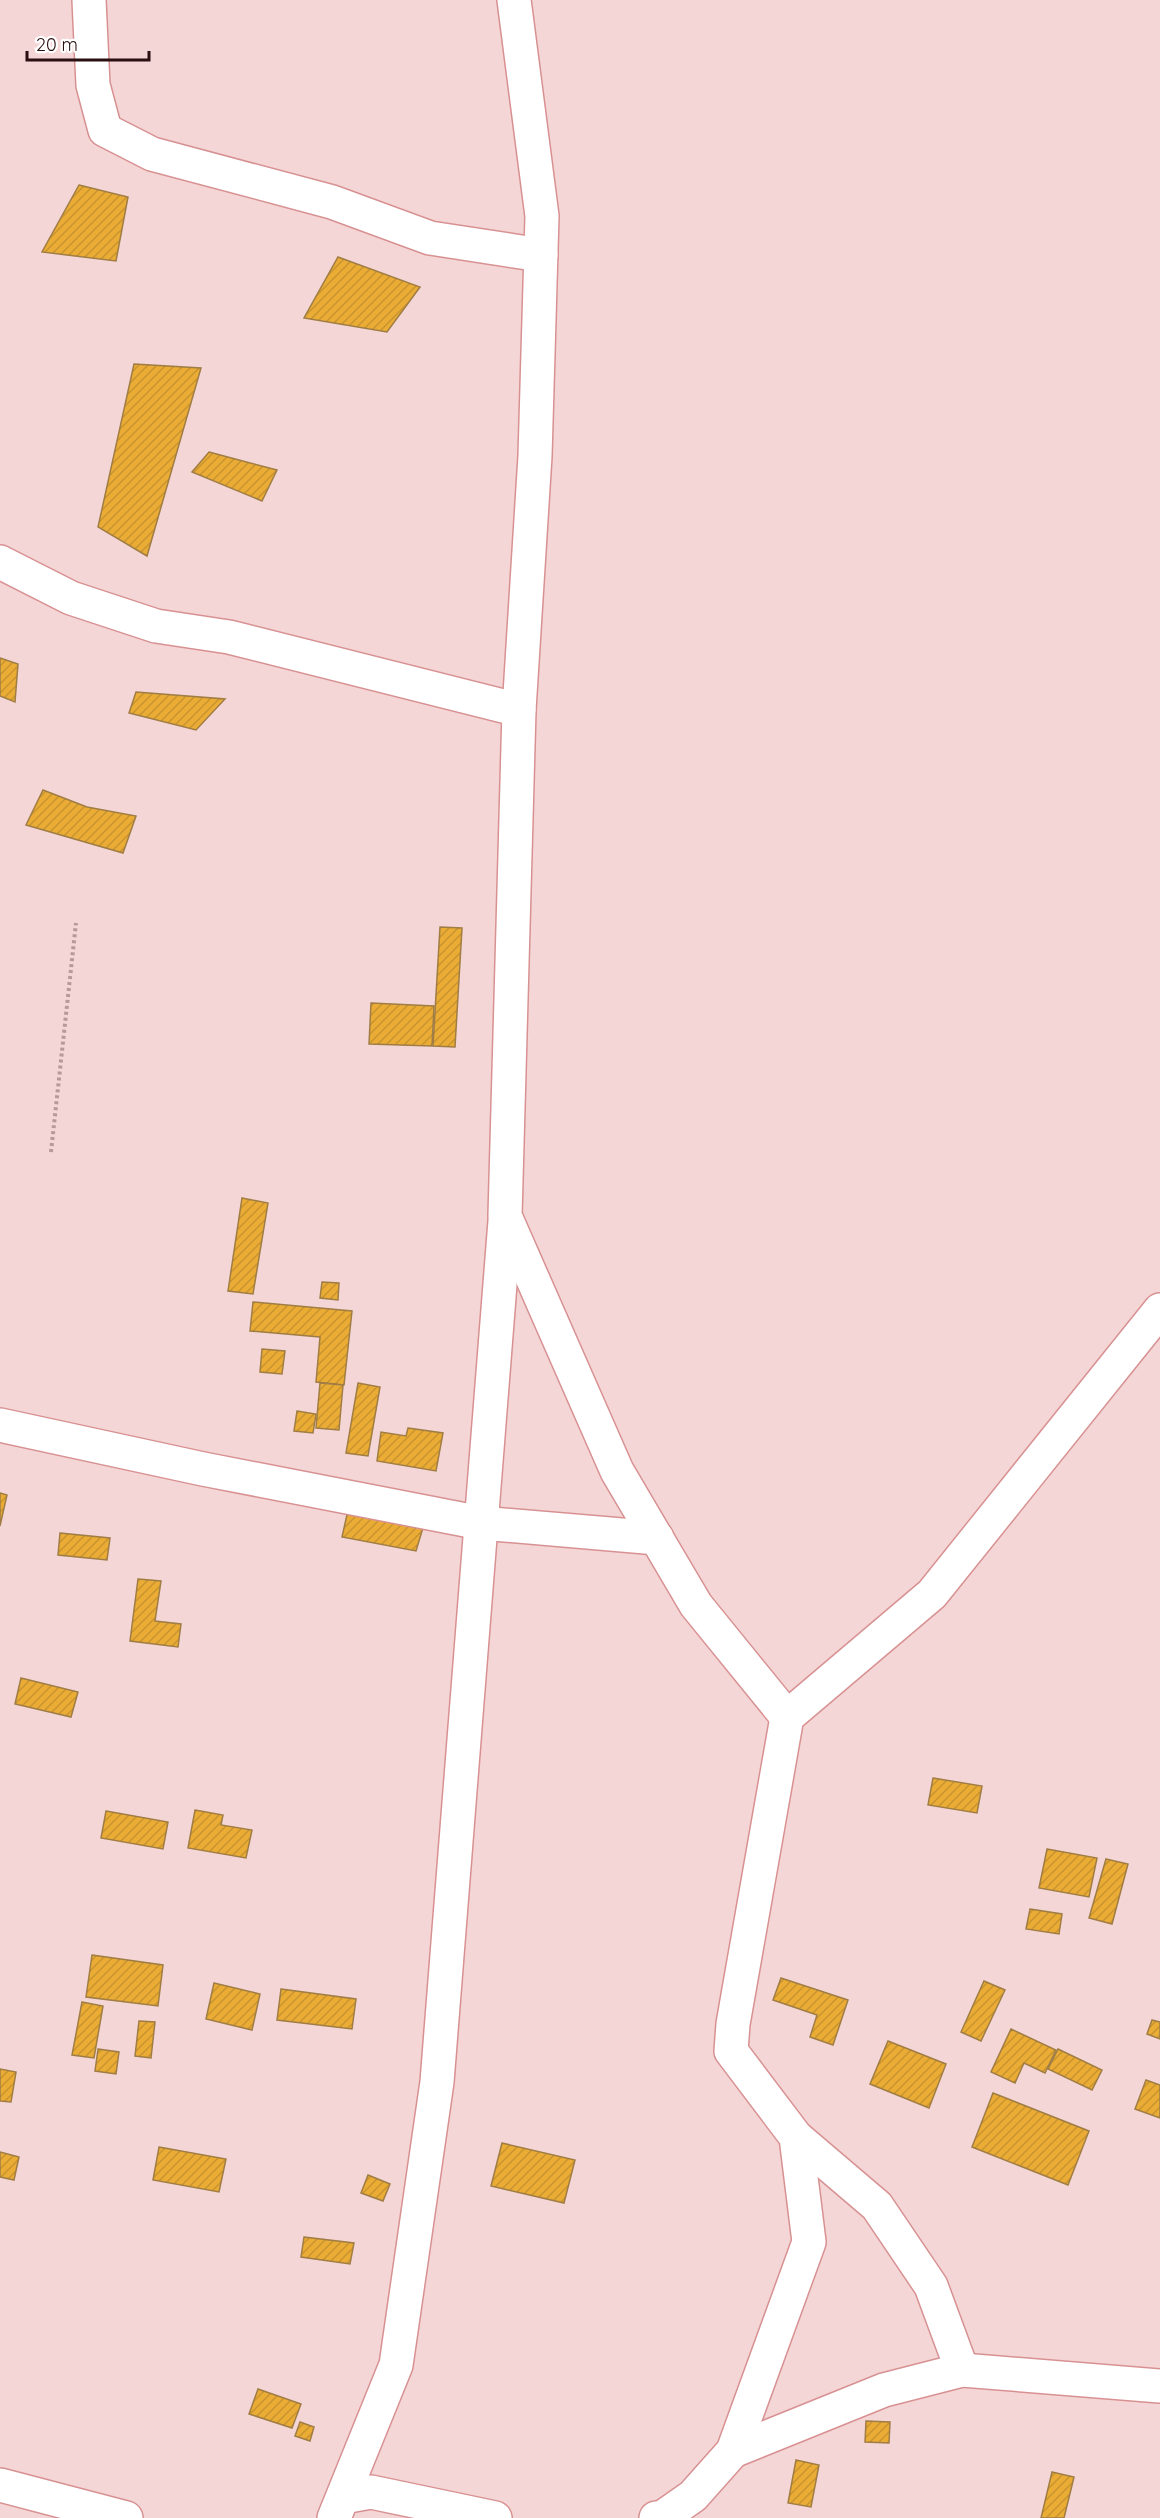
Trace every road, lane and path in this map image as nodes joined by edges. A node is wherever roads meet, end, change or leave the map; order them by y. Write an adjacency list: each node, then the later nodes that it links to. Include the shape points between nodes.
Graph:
1 (89, 0): 3 (main road, via 93,85 105,130 152,154 332,202 430,238)
2 (514, 0): 3 (main road, via 542,216)
3 (541, 255): 5 (main road, via 535,456)
4 (0, 562): 5 (main road, via 71,598 156,626 230,637)
5 (519, 710): 8 (main road)
6 (76, 923): 7 (path)
7 (51, 1152)
8 (505, 1216): 11 (main road); 12 (main road, via 618,1471)
9 (1160, 1310): 13 (main road, via 932,1594)
10 (0, 1425): 11 (main road)
11 (481, 1523): 12 (main road); 19 (main road, via 435,2093 396,2365)
12 (657, 1538): 13 (main road, via 696,1605)
13 (787, 1717): 14 (main road, via 731,2051)
14 (796, 2138): 15 (main road, via 877,2206 931,2286); 17 (main road, via 808,2242)
15 (962, 2370): 16 (main road); 17 (main road, via 884,2390)
16 (1160, 2386)
17 (733, 2451): 22 (main road, via 693,2496)
18 (0, 2485): 20 (main road)
19 (339, 2508): 21 (main road, via 371,2492)
20 (126, 2518)
21 (495, 2518)
22 (656, 2518)

